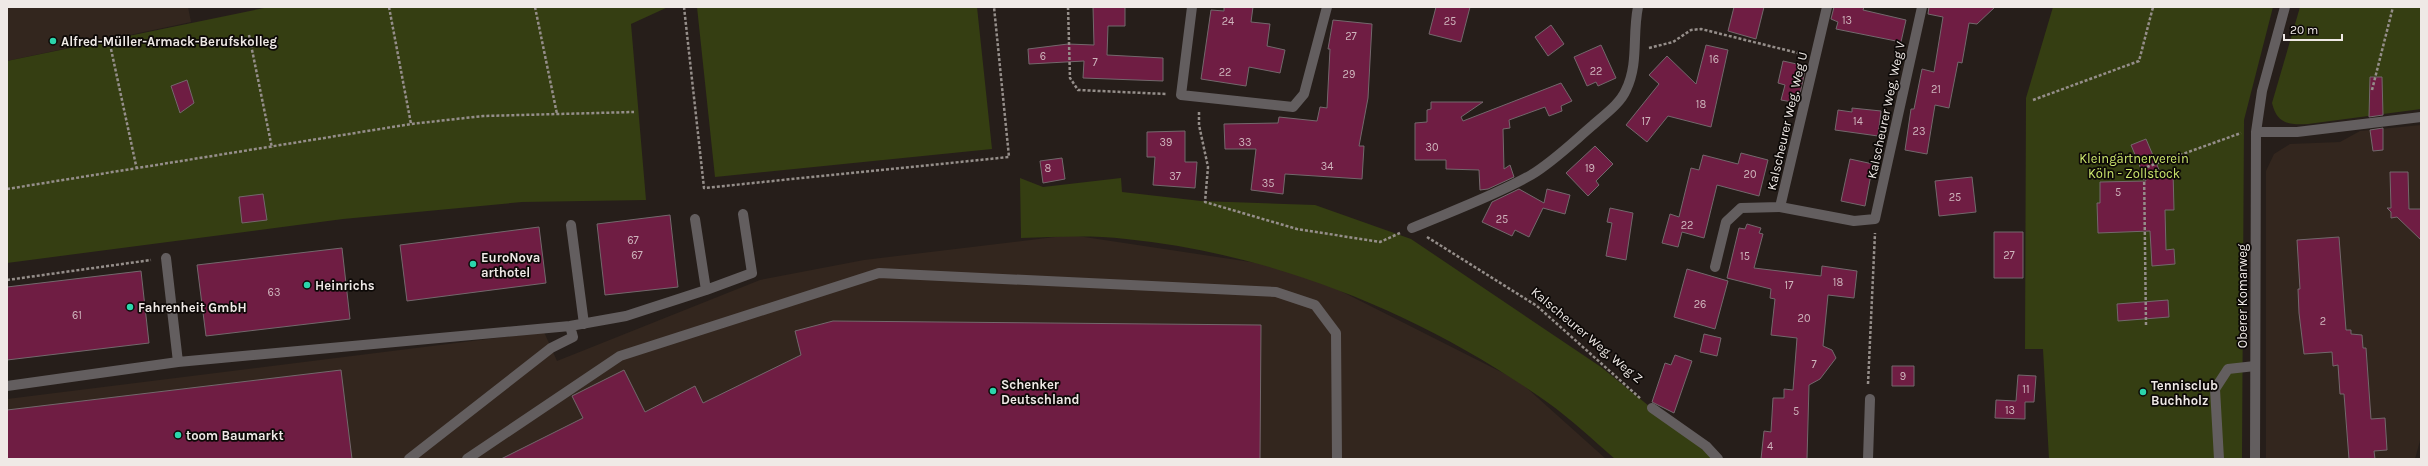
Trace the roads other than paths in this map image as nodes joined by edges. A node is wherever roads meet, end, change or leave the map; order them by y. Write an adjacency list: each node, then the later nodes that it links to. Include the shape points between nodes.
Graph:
1 (1192, 7): 2 (street, via 1182,95 1294,107 1304,94)
2 (1327, 7)
3 (1638, 7): 13 (street, via 1635,22 1634,69 1626,92 1613,107 1557,156 1532,174 1504,189)
4 (1827, 7): 9 (street, Kalscheurer Weg, Weg U)
5 (1922, 7): 9 (street, Kalscheurer Weg, Weg V, via 1875,219 1854,221)
6 (2285, 7): 8 (street, Oberer Komarweg, via 2262,91)
7 (2421, 117): 8 (street, via 2297,132)
8 (2256, 130): 20 (street, Oberer Komarweg)
9 (1780, 207): 15 (street, Kalscheurer Weg, Weg U, via 1742,208 1726,222)
10 (744, 214): 16 (street, via 752,273)
11 (695, 220): 16 (street)
12 (571, 225): 17 (street)
13 (1412, 228)
14 (166, 258): 19 (street)
15 (1715, 267)
16 (706, 290): 17 (street, via 626,316)
17 (584, 324): 18 (street)
18 (570, 326): 19 (street); 24 (street, via 573,337 551,348)
19 (178, 362): 21 (street)
20 (2255, 366): 29 (street, via 2228,368 2215,389); 30 (street, Oberer Komarweg)
21 (7, 386)
22 (1870, 399): 28 (street)
23 (1652, 408): 27 (street, via 1706,446)
24 (409, 459)
25 (467, 459): 26 (street, via 620,356 879,273 1276,292 1315,305 1336,333)
26 (1337, 459)
27 (1718, 459)
28 (1868, 459)
29 (2219, 459)
30 (2255, 459)

